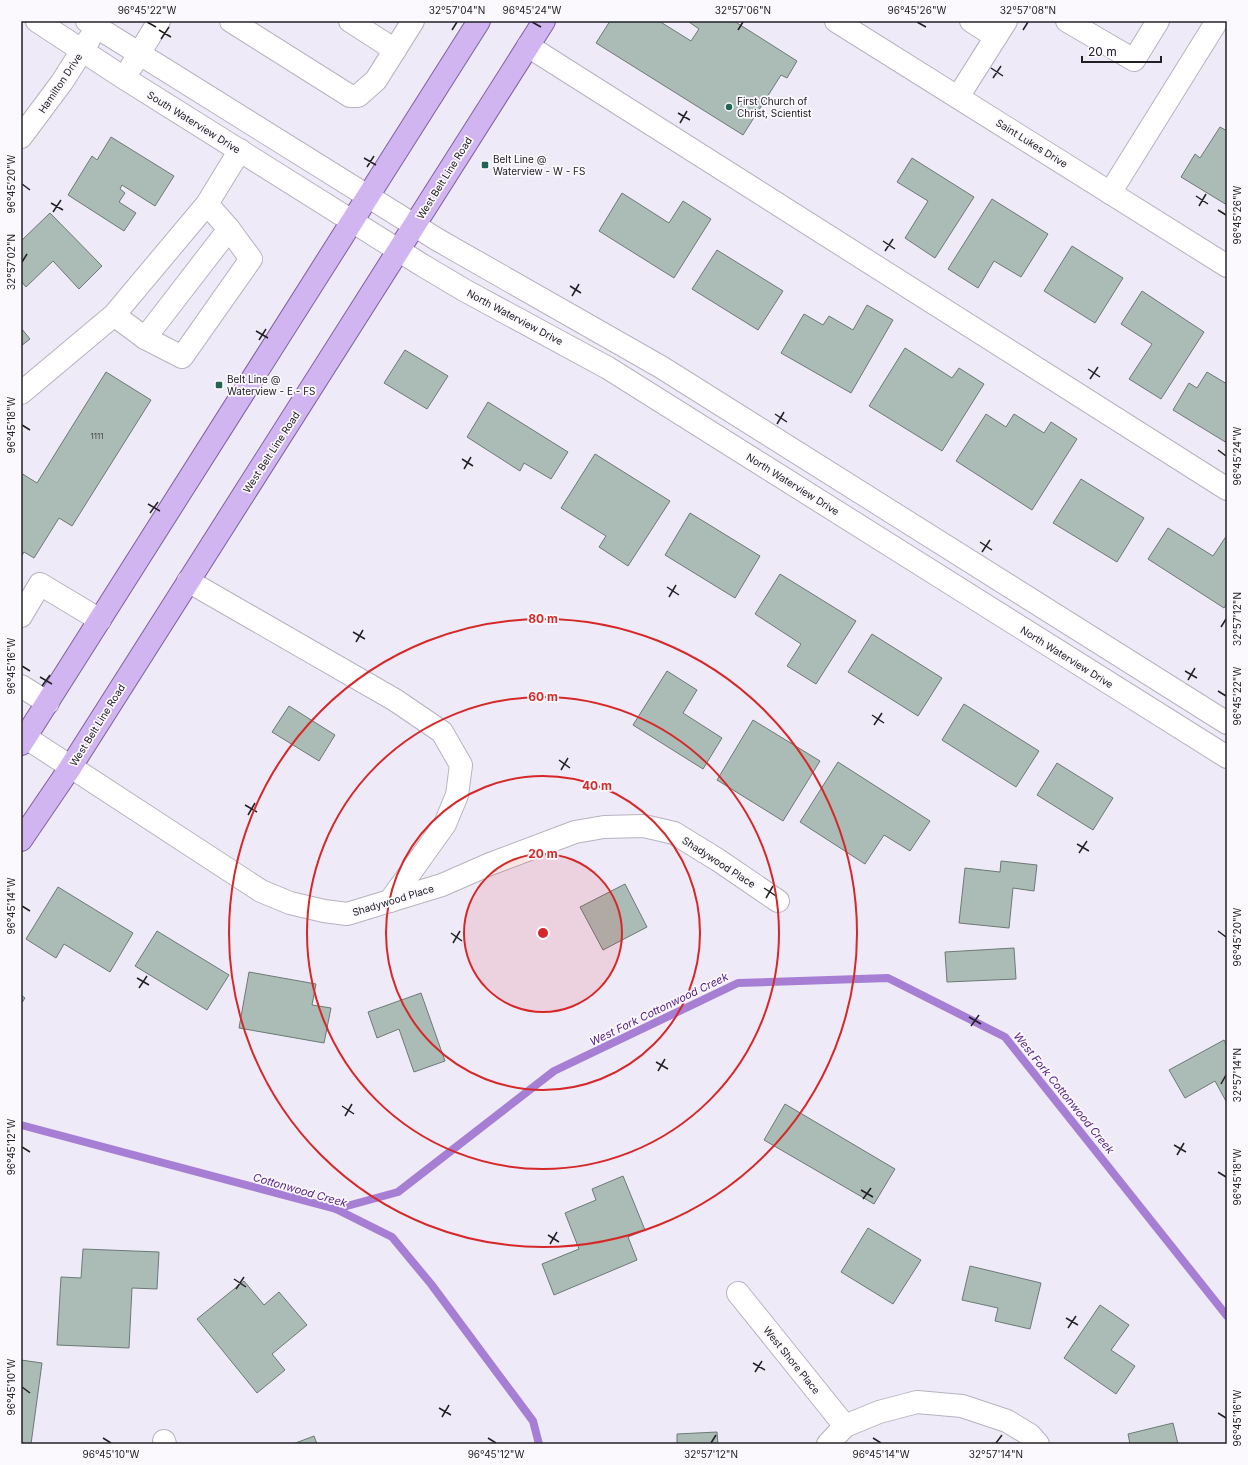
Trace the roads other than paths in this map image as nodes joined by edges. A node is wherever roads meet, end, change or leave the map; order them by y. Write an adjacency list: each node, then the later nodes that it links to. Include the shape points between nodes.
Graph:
1 (37, 21): 17 (street, South Waterview Drive)
2 (159, 21): 18 (street)
3 (232, 21): 16 (street, via 350,96 358,96 376,80)
4 (350, 21): 16 (street)
5 (413, 21): 16 (street)
6 (479, 21): 24 (main road)
7 (544, 21): 15 (main road, West Belt Line Road)
8 (836, 21): 20 (street, Saint Lukes Drive)
9 (971, 21): 14 (street)
10 (1067, 21): 11 (street, via 1134,60)
11 (1158, 21)
12 (1217, 21): 23 (street)
13 (95, 23): 17 (street, Hamilton Drive); 18 (street)
14 (1001, 29): 20 (street)
15 (528, 46): 27 (main road, West Belt Line Road); 34 (street)
16 (395, 50)
17 (82, 51): 19 (street, South Waterview Drive); 21 (street, Hamilton Drive)
18 (139, 54): 19 (street); 24 (street)
19 (124, 78): 22 (street, South Waterview Drive)
20 (958, 97): 23 (street, Saint Lukes Drive)
21 (21, 137)
22 (240, 150): 25 (street); 26 (street, South Waterview Drive)
23 (1110, 192): 30 (street, Saint Lukes Drive)
24 (367, 196): 26 (main road); 27 (street)
25 (207, 204): 28 (street); 31 (street)
26 (352, 221): 29 (street, North Waterview Drive); 37 (main road)
27 (414, 226): 29 (main road, West Belt Line Road); 40 (street, via 661,367)
28 (229, 229): 32 (street); 32 (street, via 250,259 182,357)
29 (399, 250): 35 (main road, West Belt Line Road); 42 (street, North Waterview Drive, via 464,290 608,368)
30 (1227, 266)
31 (114, 315): 32 (street); 33 (street)
32 (146, 338)
33 (21, 393)
34 (1227, 489)
35 (188, 581): 43 (main road, West Belt Line Road); 45 (street, via 395,700 442,732 461,765 457,795 445,824)
36 (21, 616): 37 (street, via 40,584)
37 (100, 620): 39 (main road)
38 (21, 686): 39 (street)
39 (48, 702): 41 (main road)
40 (1227, 723)
41 (23, 741): 43 (street, Shadywood Place)
42 (1227, 757)
43 (70, 768): 44 (main road, West Belt Line Road); 45 (street, Shadywood Place, via 261,891 290,903 347,914)
44 (21, 840)
45 (390, 901): 46 (street, Shadywood Place, via 442,885 575,832 604,827 644,826 674,833)
46 (778, 901)
47 (738, 1293): 48 (street, West Shore Place)
48 (845, 1426): 49 (street); 50 (street, via 879,1412 917,1402 962,1406 1007,1421 1030,1435)
49 (828, 1444)
50 (1038, 1444)

